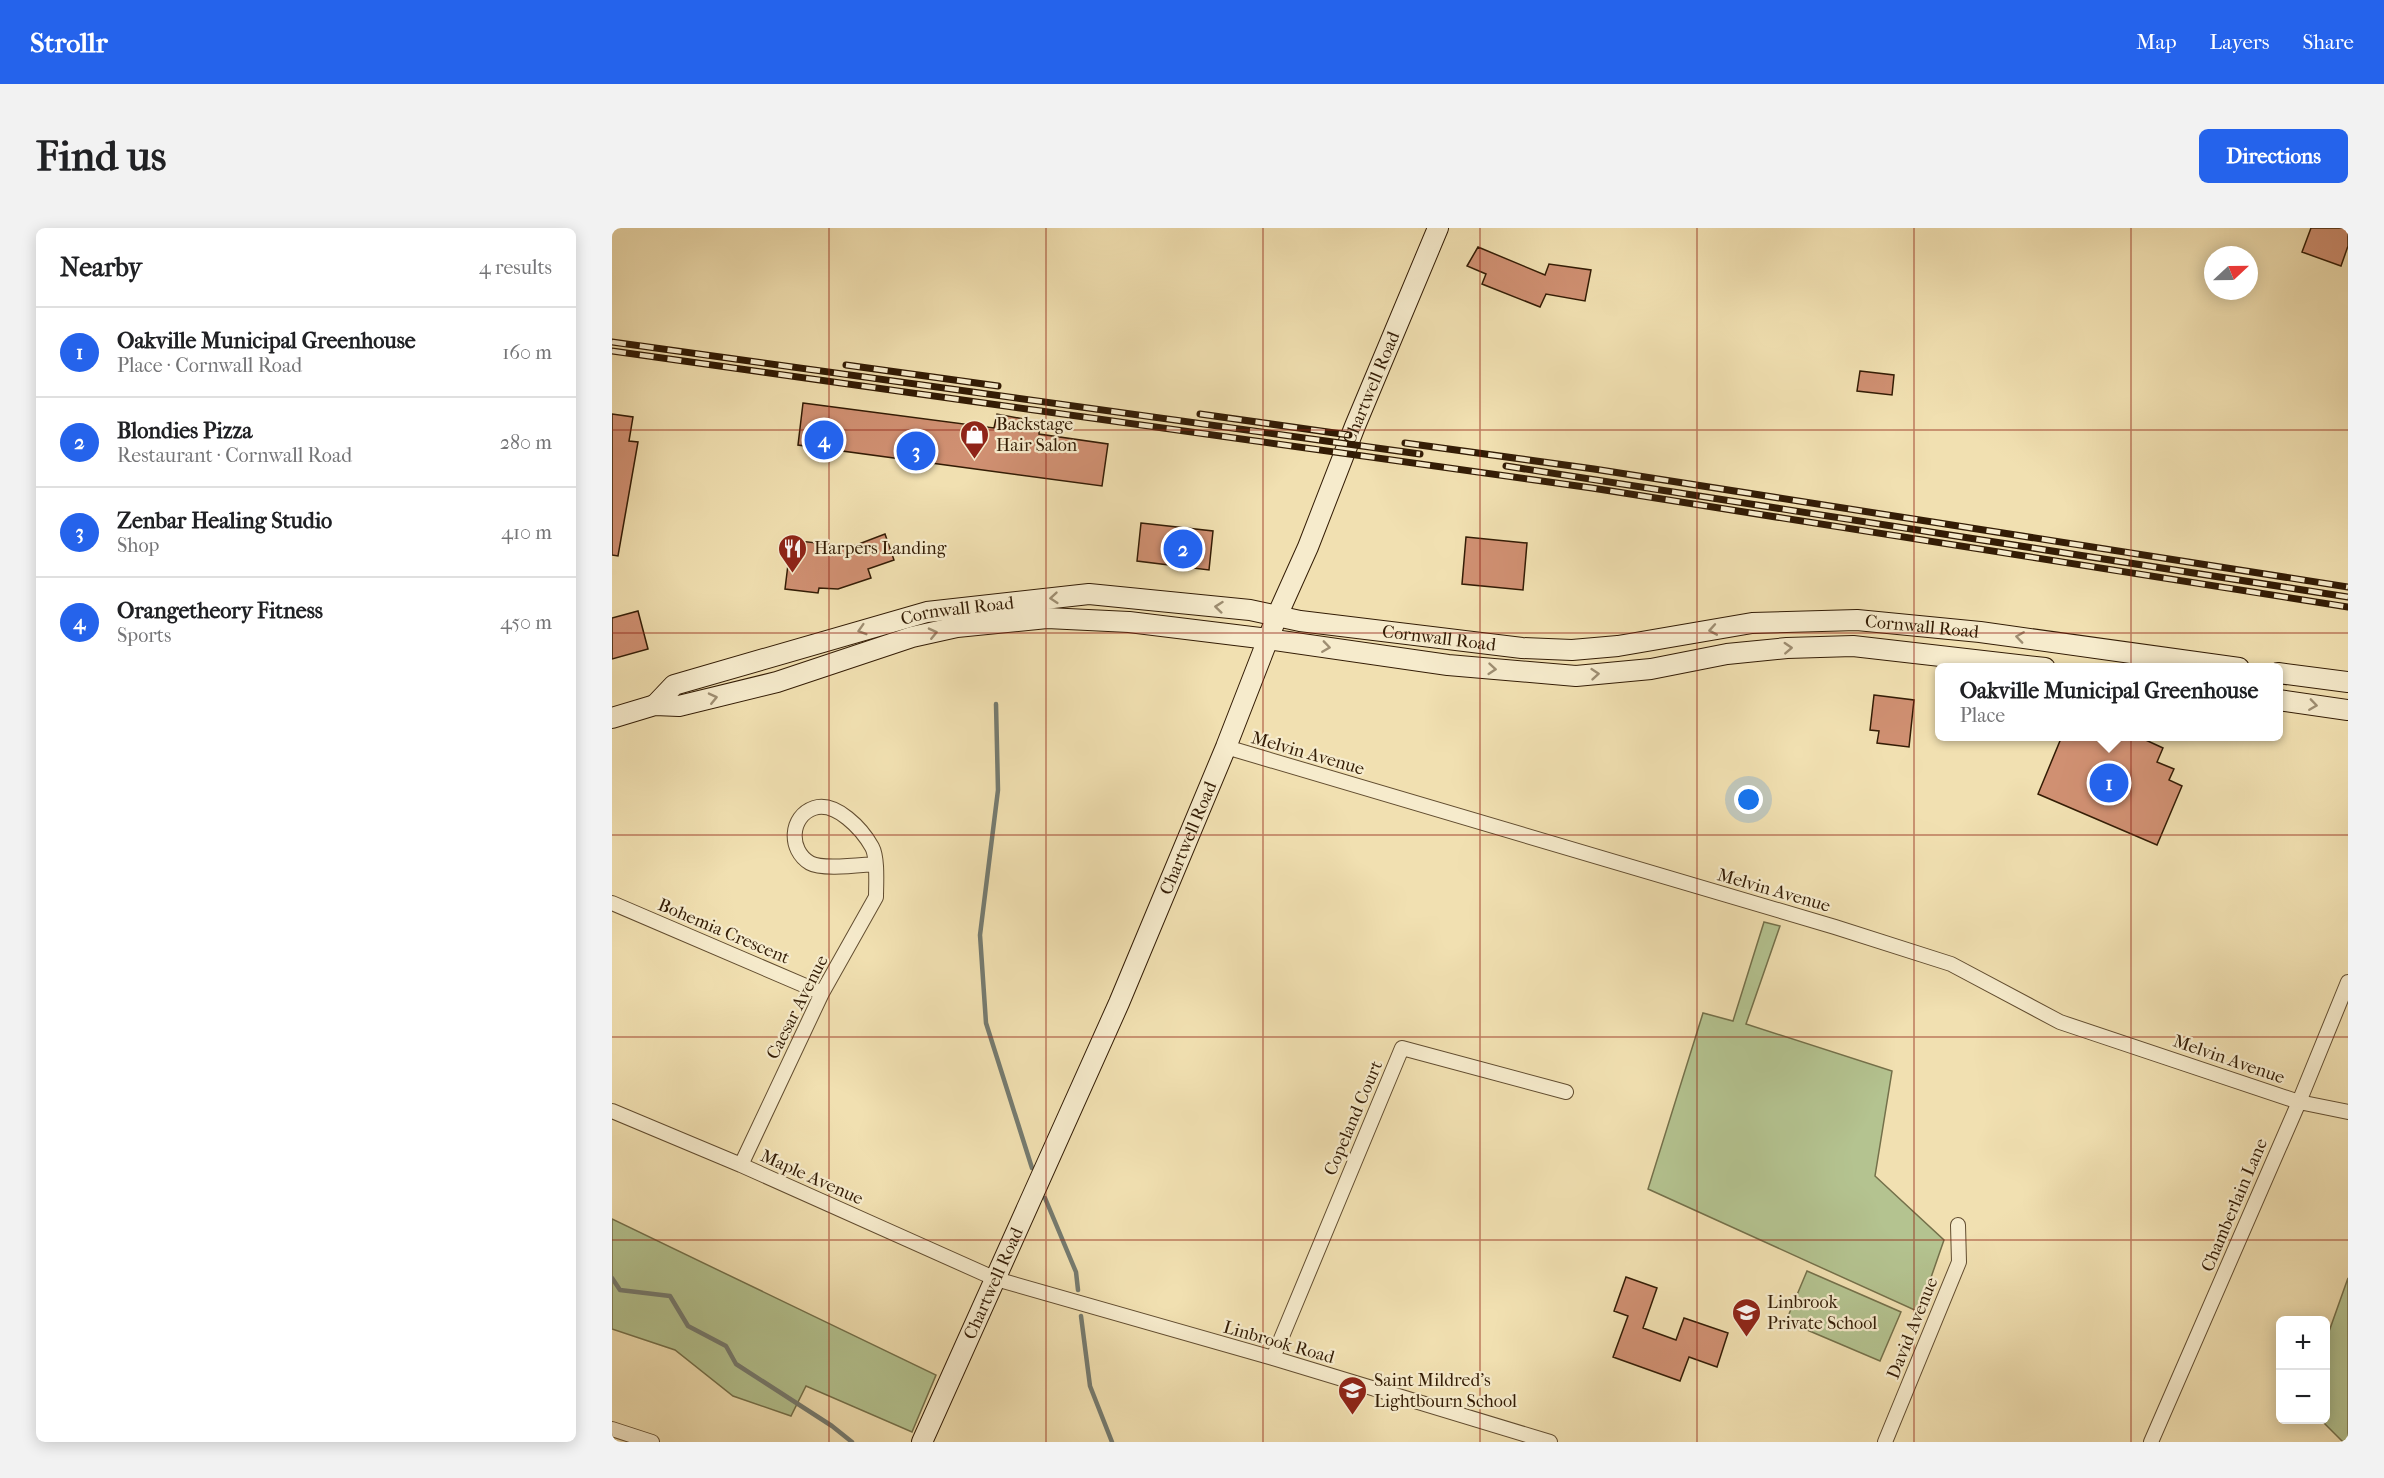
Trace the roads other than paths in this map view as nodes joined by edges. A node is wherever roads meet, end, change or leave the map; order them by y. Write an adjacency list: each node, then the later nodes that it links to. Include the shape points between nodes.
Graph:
1 (1438, 228): 2 (main road, Chartwell Road)
2 (1277, 616): 3 (main road, Chartwell Road); 5 (main road, Cornwall Road, one-way to 2, via 1980,632 1857,620 1752,623 1572,650 1501,646); 9 (main road, Cornwall Road, one-way to 9, via 1089,594 927,612 674,685)
3 (1268, 639): 4 (main road, Cornwall Road, one-way to 4, via 1448,665 1576,676 1787,648 1842,647); 9 (main road, Cornwall Road, one-way to 3, via 679,706 750,689 912,637 1004,621 1047,618 1129,622); 12 (main road, Chartwell Road)
4 (2010, 663)
5 (2204, 663)
6 (2283, 674): 7 (main road)
7 (2348, 682)
8 (2283, 701): 10 (main road, one-way to 10)
9 (655, 705): 11 (main road, Cornwall Road)
10 (2348, 710)
11 (612, 718)
12 (1226, 747): 18 (street, Melvin Avenue, via 1951,964 2060,1022); 23 (main road, Chartwell Road, via 1119,1003)
13 (875, 864): 13 (street, Caesar Avenue, via 873,848 839,810 816,807 795,825 794,841 811,864); 16 (street, Caesar Avenue, via 876,897)
14 (612, 903): 16 (street, Bohemia Crescent)
15 (2348, 982): 18 (street, Chamberlain Lane)
16 (822, 993): 21 (street, Caesar Avenue)
17 (1566, 1092): 24 (street, Copeland Court, via 1402,1048)
18 (2299, 1102): 20 (street, Melvin Avenue); 30 (street, Chamberlain Lane)
19 (612, 1111): 21 (street, Maple Avenue)
20 (2348, 1112)
21 (741, 1165): 23 (street, Maple Avenue)
22 (1958, 1225): 29 (street, David Avenue, via 1959,1262)
23 (996, 1279): 24 (street, Linbrook Road); 27 (main road, Chartwell Road)
24 (1273, 1358): 28 (street, Linbrook Road)
25 (612, 1429): 26 (street)
26 (651, 1442)
27 (922, 1442)
28 (1550, 1442)
29 (1885, 1442)
30 (2151, 1442)

